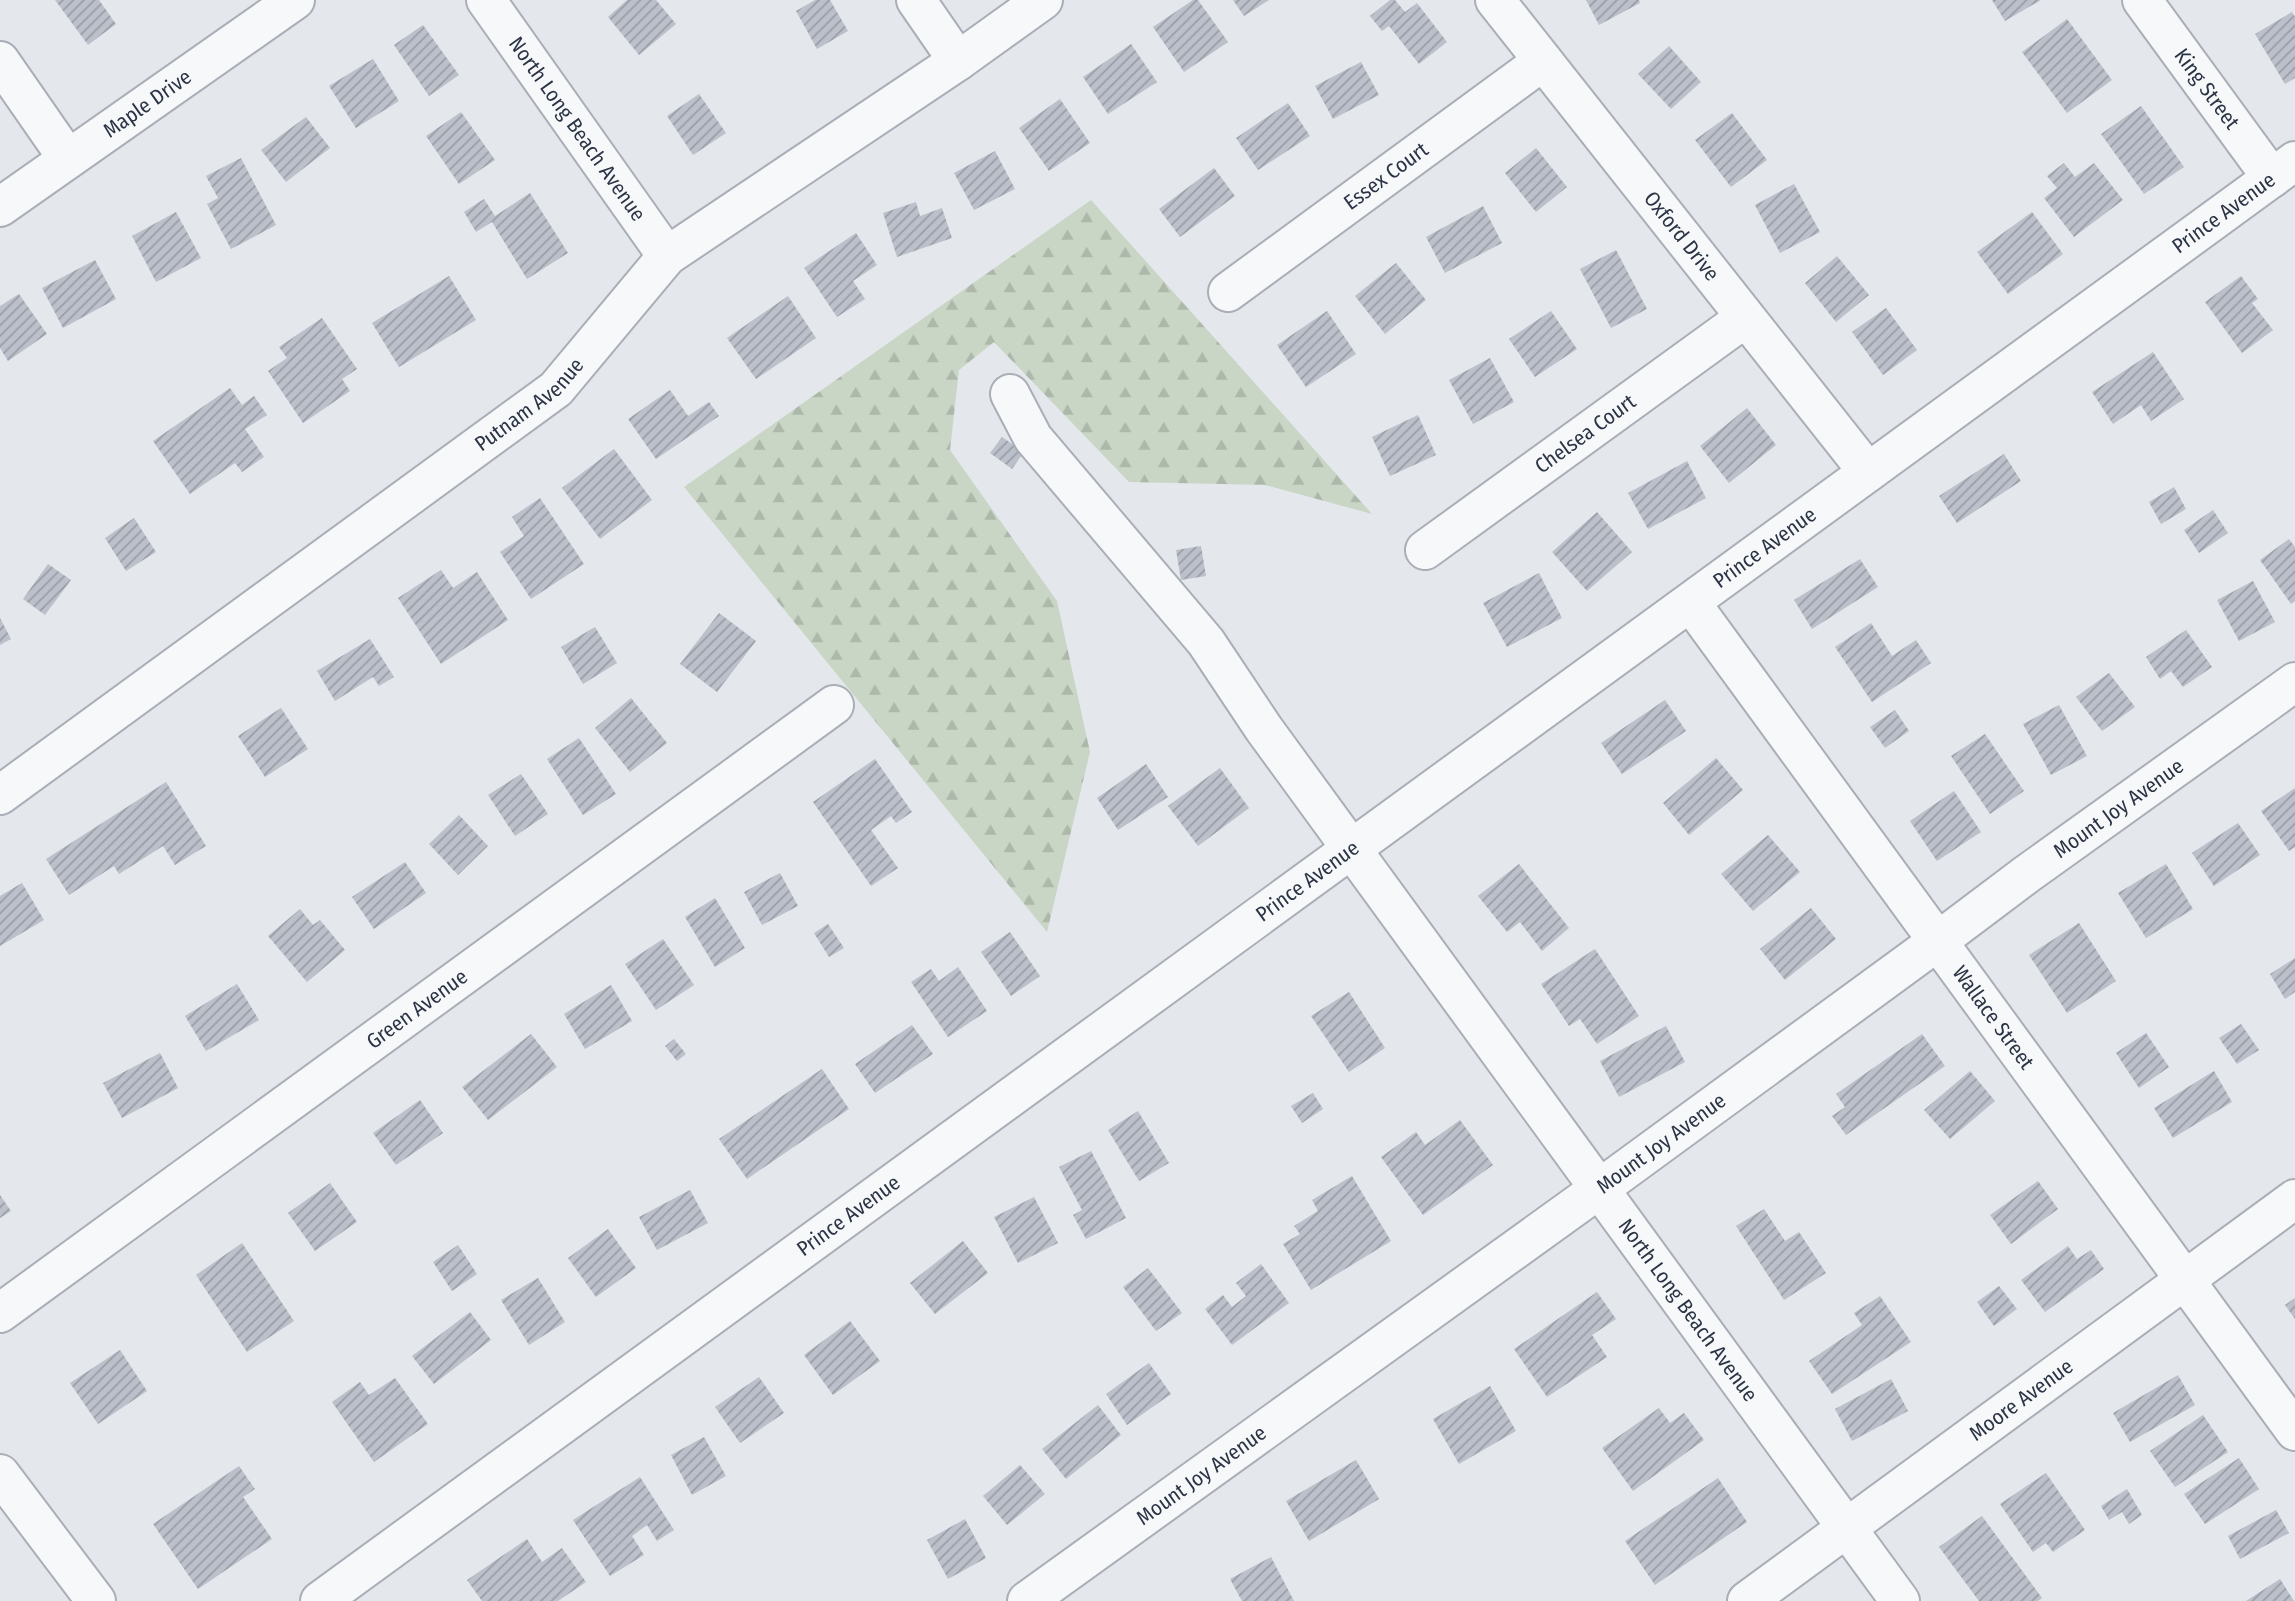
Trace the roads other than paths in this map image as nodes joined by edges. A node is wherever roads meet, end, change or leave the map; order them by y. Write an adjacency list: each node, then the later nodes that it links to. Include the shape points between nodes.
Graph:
1 (295, 0): 10 (street, Maple Drive)
2 (486, 0): 13 (street, North Long Beach Avenue)
3 (916, 0): 8 (street)
4 (1043, 0): 8 (street, Putnam Avenue)
5 (1495, 0): 9 (street, Oxford Drive)
6 (2142, 0): 11 (street, King Street)
7 (0, 61): 10 (street)
8 (958, 61): 13 (street, Putnam Avenue)
9 (1543, 61): 14 (street, Essex Court); 15 (street, Oxford Drive)
10 (68, 159): 12 (street, Maple Drive)
11 (2284, 170): 17 (street, Prince Avenue)
12 (0, 207)
13 (667, 256): 22 (street, Putnam Avenue, via 556,389)
14 (1228, 292)
15 (1745, 318): 17 (street, Oxford Drive); 18 (street, Chelsea Court)
16 (1010, 394): 23 (street, North Long Beach Avenue, via 1034,438 1206,642)
17 (1868, 472): 19 (street, Prince Avenue)
18 (1426, 550)
19 (1691, 603): 23 (street, Prince Avenue); 24 (street, Wallace Street)
20 (2295, 682): 24 (street, Mount Joy Avenue)
21 (834, 705): 28 (street, Green Avenue)
22 (0, 795)
23 (1351, 850): 25 (street, North Long Beach Avenue); 33 (street, Prince Avenue)
24 (1938, 941): 25 (street, Mount Joy Avenue); 27 (street, Wallace Street)
25 (1599, 1188): 31 (street, North Long Beach Avenue); 34 (street, Mount Joy Avenue)
26 (2295, 1199): 27 (street, Moore Avenue)
27 (2186, 1280): 29 (street, Wallace Street); 31 (street, Moore Avenue)
28 (0, 1313)
29 (2295, 1431)
30 (0, 1474): 32 (street)
31 (1846, 1528): 35 (street, Moore Avenue); 36 (street, North Long Beach Avenue)
32 (96, 1601)
33 (320, 1601)
34 (1027, 1601)
35 (1746, 1601)
36 (1899, 1601)

